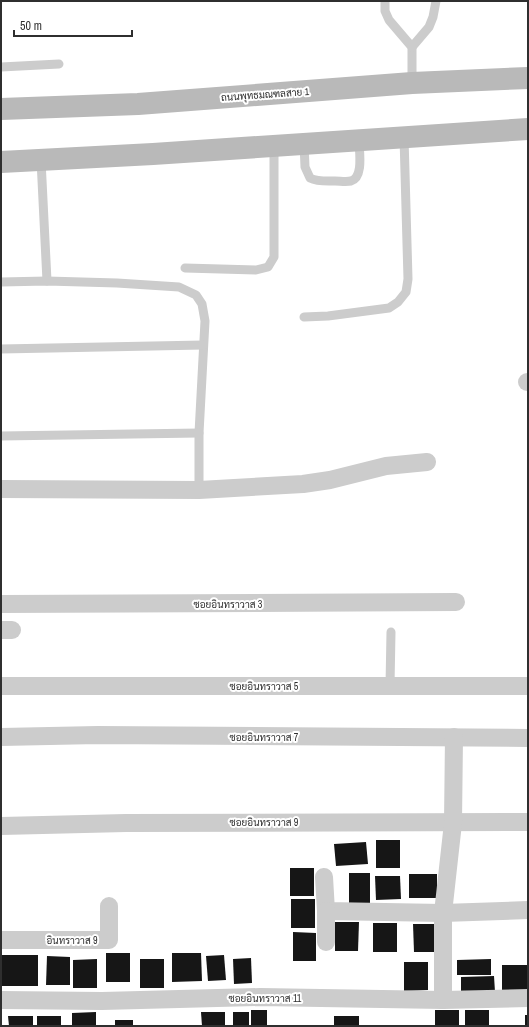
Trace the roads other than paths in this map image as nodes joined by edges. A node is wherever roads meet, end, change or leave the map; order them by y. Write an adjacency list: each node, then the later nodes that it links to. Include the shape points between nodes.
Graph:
1 (385, 1): 3 (lane, via 389,20)
2 (436, 1): 3 (lane, via 429,27)
3 (412, 47): 7 (lane)
4 (60, 64): 5 (lane)
5 (1, 67)
6 (528, 78): 7 (main road, ถนนพุทธมณฑลสาย 1)
7 (412, 83): 8 (main road, ถนนพุทธมณฑลสาย 1, via 138,104)
8 (1, 109)
9 (528, 129): 10 (main road)
10 (404, 137): 11 (main road); 19 (lane, via 408,279 406,292 389,308)
11 (359, 140): 12 (main road); 12 (lane, via 360,164 356,178 350,181 319,181 310,178 305,167)
12 (304, 144): 13 (main road)
13 (274, 146): 14 (main road); 16 (lane, via 274,257 268,268)
14 (41, 160): 15 (main road); 17 (lane)
15 (1, 162)
16 (185, 268)
17 (47, 281): 18 (lane); 20 (lane, via 180,287 196,296 202,304 205,321)
18 (1, 282)
19 (304, 317)
20 (204, 346): 21 (lane); 22 (lane)
21 (1, 349)
22 (199, 433): 23 (lane); 26 (lane)
23 (1, 436)
24 (427, 462): 26 (street, via 386,466 303,484)
25 (1, 489): 26 (street)
26 (199, 490)
27 (456, 602): 28 (street, ซอยอินทราวาส 3)
28 (1, 604)
29 (391, 632): 31 (lane)
30 (1, 686): 31 (street, ซอยอินทราวาส 5)
31 (390, 686): 32 (street, ซอยอินทราวาส 5)
32 (528, 686)
33 (1, 737): 34 (street, ซอยอินทราวาส 7)
34 (454, 737): 35 (street, ซอยอินทราวาส 7); 37 (street)
35 (528, 738)
36 (528, 822): 37 (street, ซอยอินทราวาส 9)
37 (454, 823): 38 (street, ซอยอินทราวาส 9, via 134,823); 43 (street)
38 (1, 826)
39 (324, 877): 42 (street)
40 (109, 906): 44 (street, อินทราวาส 9, via 109,940)
41 (528, 910): 43 (street)
42 (326, 911): 43 (street); 45 (street)
43 (443, 913): 48 (street)
44 (1, 940)
45 (326, 942)
46 (528, 998): 48 (street, ซอยอินทราวาส 11)
47 (1, 1000): 48 (street, ซอยอินทราวาส 11, via 102,1001 260,997)
48 (443, 1000)

